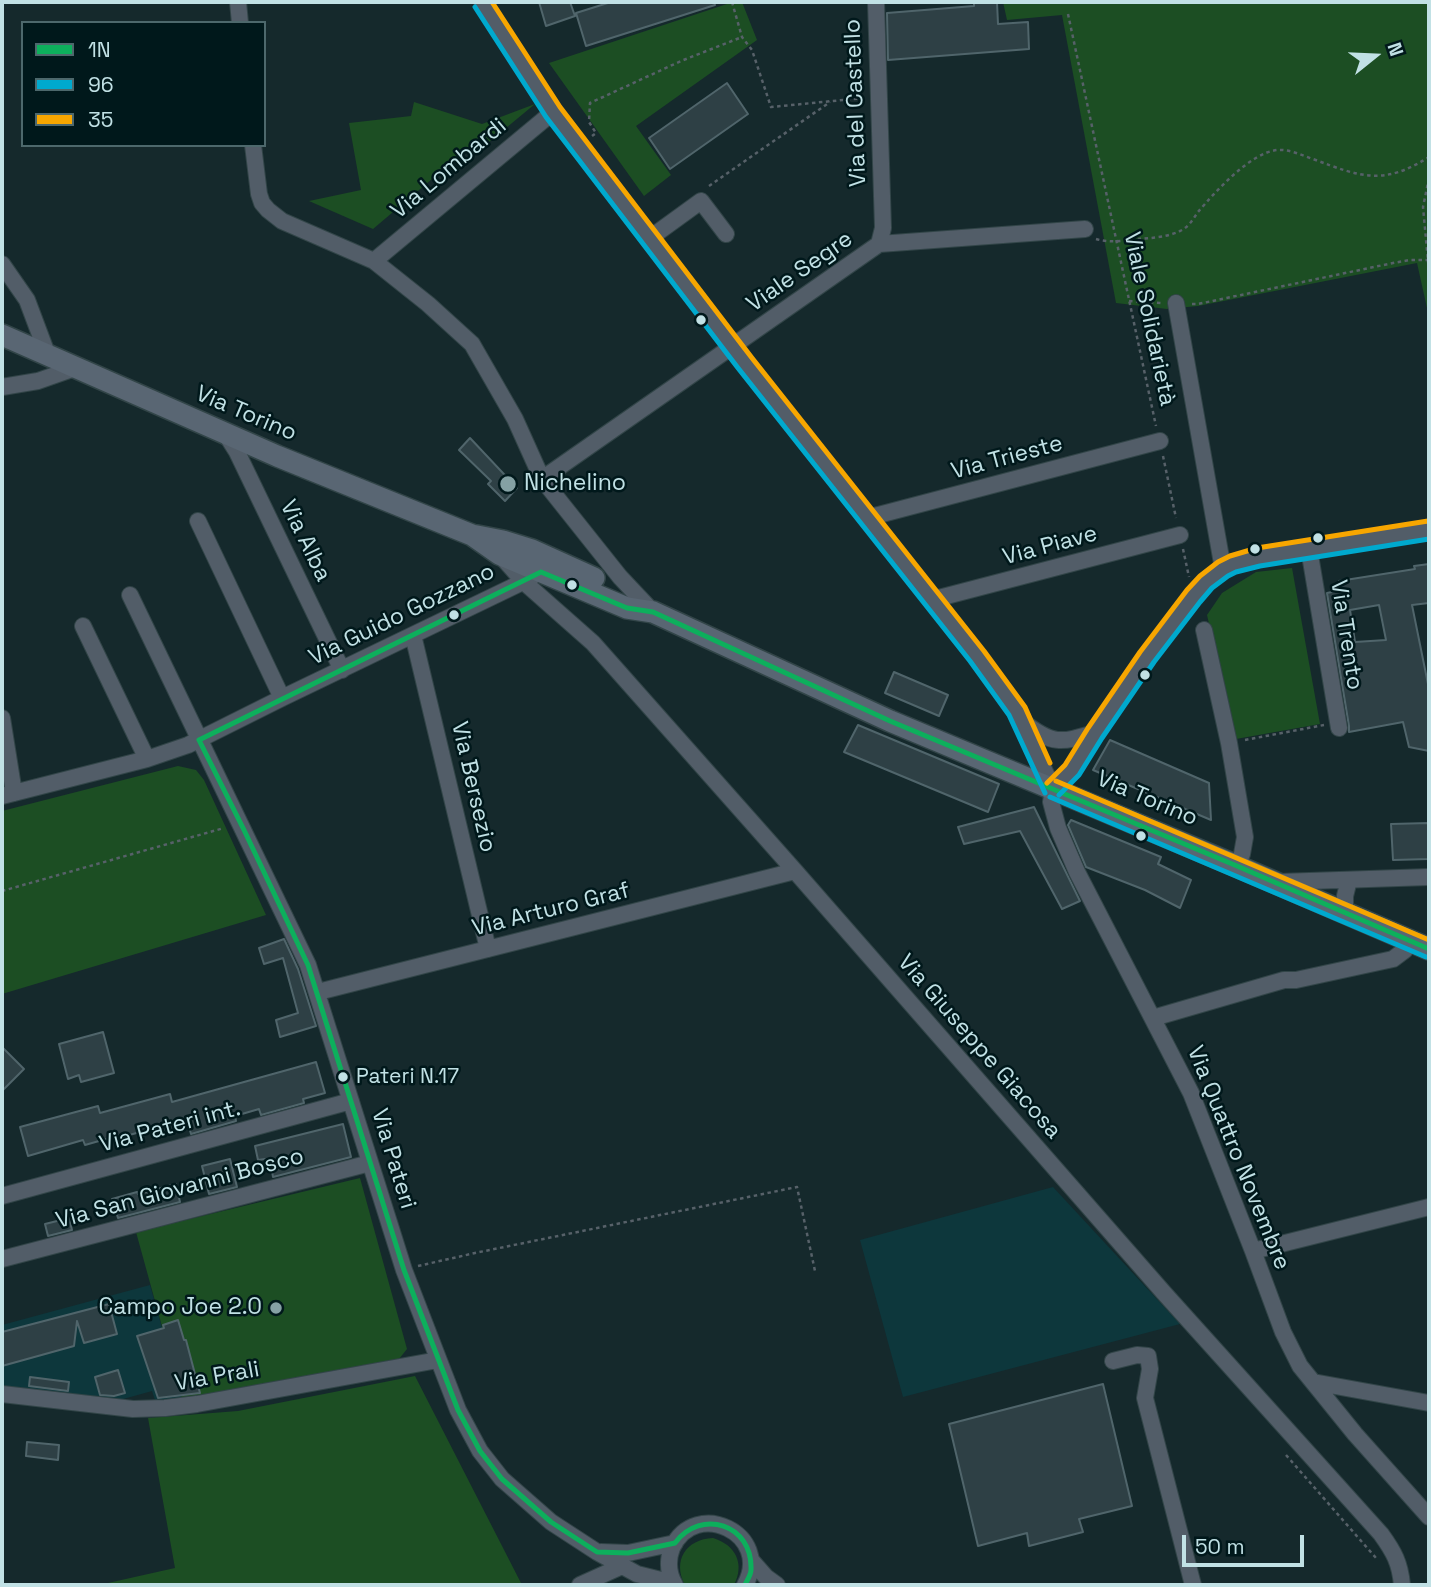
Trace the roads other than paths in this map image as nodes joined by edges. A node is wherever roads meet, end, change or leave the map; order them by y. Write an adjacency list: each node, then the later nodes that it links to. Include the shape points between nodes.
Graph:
1 (238, 2): 4 (street)
2 (482, 2): 5 (street, Via Quattro Novembre)
3 (876, 2): 10 (street, Via del Castello, via 883,228)
4 (240, 21)
5 (553, 112): 9 (street, Via Quattro Novembre); 11 (street, Via Lombardi)
6 (253, 147): 11 (street, via 259,194 268,210 282,221)
7 (1085, 229): 10 (street, Viale Segre)
8 (726, 234): 9 (street, via 701,201)
9 (650, 238): 15 (street, Via Quattro Novembre)
10 (879, 244): 15 (street, Viale Segre)
11 (374, 261): 21 (street, via 472,344 515,419)
12 (2, 264): 16 (street, via 27,300)
13 (1176, 303): 28 (street)
14 (2, 335): 16 (main road, Via Torino)
15 (732, 347): 21 (street, Viale Segre); 22 (street, Via Quattro Novembre)
16 (48, 356): 17 (main road, Via Torino)
17 (75, 368): 18 (street); 19 (main road, Via Torino)
18 (2, 387)
19 (225, 433): 25 (main road, Via Torino); 37 (street, Via Alba)
20 (1160, 441): 22 (street, Via Trieste)
21 (542, 480): 30 (street)
22 (867, 518): 32 (street, Via Quattro Novembre)
23 (198, 521): 38 (street)
24 (1429, 530): 27 (street)
25 (472, 535): 29 (main road, Via Torino); 30 (main road, Via Torino, via 532,550)
26 (1180, 535): 32 (street, Via Piave)
27 (1309, 549): 28 (street, via 1258,557); 41 (street, Via Trento)
28 (1223, 569): 42 (street, via 1193,596)
29 (532, 577): 33 (main road, Via Torino, via 575,585 627,608); 36 (street, Via Guido Gozzano); 48 (street, Via Giuseppe Giacosa)
30 (621, 583): 33 (main road, Via Torino)
31 (130, 595): 43 (street)
32 (931, 600): 40 (street, Via Quattro Novembre)
33 (653, 612): 45 (main road, Via Torino, via 890,721)
34 (83, 626): 44 (street)
35 (1203, 630): 47 (street, via 1245,837)
36 (414, 635): 37 (street, Via Guido Gozzano); 54 (street, Via Bersezio)
37 (342, 670): 38 (street, Via Guido Gozzano)
38 (282, 698): 43 (street, Via Guido Gozzano)
39 (2, 718): 46 (street)
40 (1022, 721): 42 (street, via 1049,739 1068,741); 45 (street, Via Quattro Novembre)
41 (1338, 725)
42 (1095, 733): 45 (street, via 1072,770)
43 (199, 740): 44 (street, Via Guido Gozzano); 56 (street, Via Pateri)
44 (147, 759): 46 (street, Via Guido Gozzano)
45 (1053, 789): 47 (main road, Via Torino); 57 (street, Via Quattro Novembre, via 1051,802 1072,861)
46 (8, 794)
47 (1237, 866): 51 (main road, Via Torino)
48 (795, 871): 54 (street, Via Arturo Graf); 79 (street, Via Giuseppe Giacosa, via 1381,1534 1395,1552)
49 (1429, 877): 50 (street)
50 (1349, 880): 51 (street); 52 (street)
51 (1276, 883): 52 (main road, Via Torino)
52 (1345, 912): 53 (main road, Via Torino)
53 (1409, 942): 55 (main road, Via Torino); 57 (street, via 1393,959 1284,980)
54 (488, 949): 56 (street, Via Arturo Graf)
55 (1429, 949)
56 (318, 992): 58 (street, Via Pateri)
57 (1153, 1018): 62 (street, Via Quattro Novembre, via 1191,1093)
58 (351, 1101): 59 (street, Via Pateri); 60 (street, Via Pateri int.)
59 (370, 1163): 63 (street, Via San Giovanni Bosco); 64 (street, Via Pateri)
60 (2, 1196)
61 (1429, 1208): 62 (street)
62 (1253, 1251): 66 (street, Via Quattro Novembre, via 1283,1332)
63 (2, 1259)
64 (438, 1360): 67 (street, Via Prali, via 165,1408 133,1409); 71 (street, Via Pateri, via 480,1451 502,1479 551,1522)
65 (1113, 1361): 78 (street, via 1148,1356 1145,1398)
66 (1313, 1382): 68 (street); 69 (street, Via Quattro Novembre)
67 (2, 1394)
68 (1429, 1403)
69 (1429, 1517)
70 (675, 1543): 71 (street, via 628,1553); 72 (street, via 698,1525 719,1524 744,1541); 74 (street, Via Pateri, via 668,1563)
71 (597, 1552): 73 (street, Via Pateri)
72 (751, 1560): 76 (street); 77 (street)
73 (622, 1566): 74 (street, Via Pateri); 75 (street)
74 (674, 1584)
75 (580, 1585)
76 (745, 1585)
77 (777, 1585)
78 (1193, 1585)
79 (1402, 1585)

